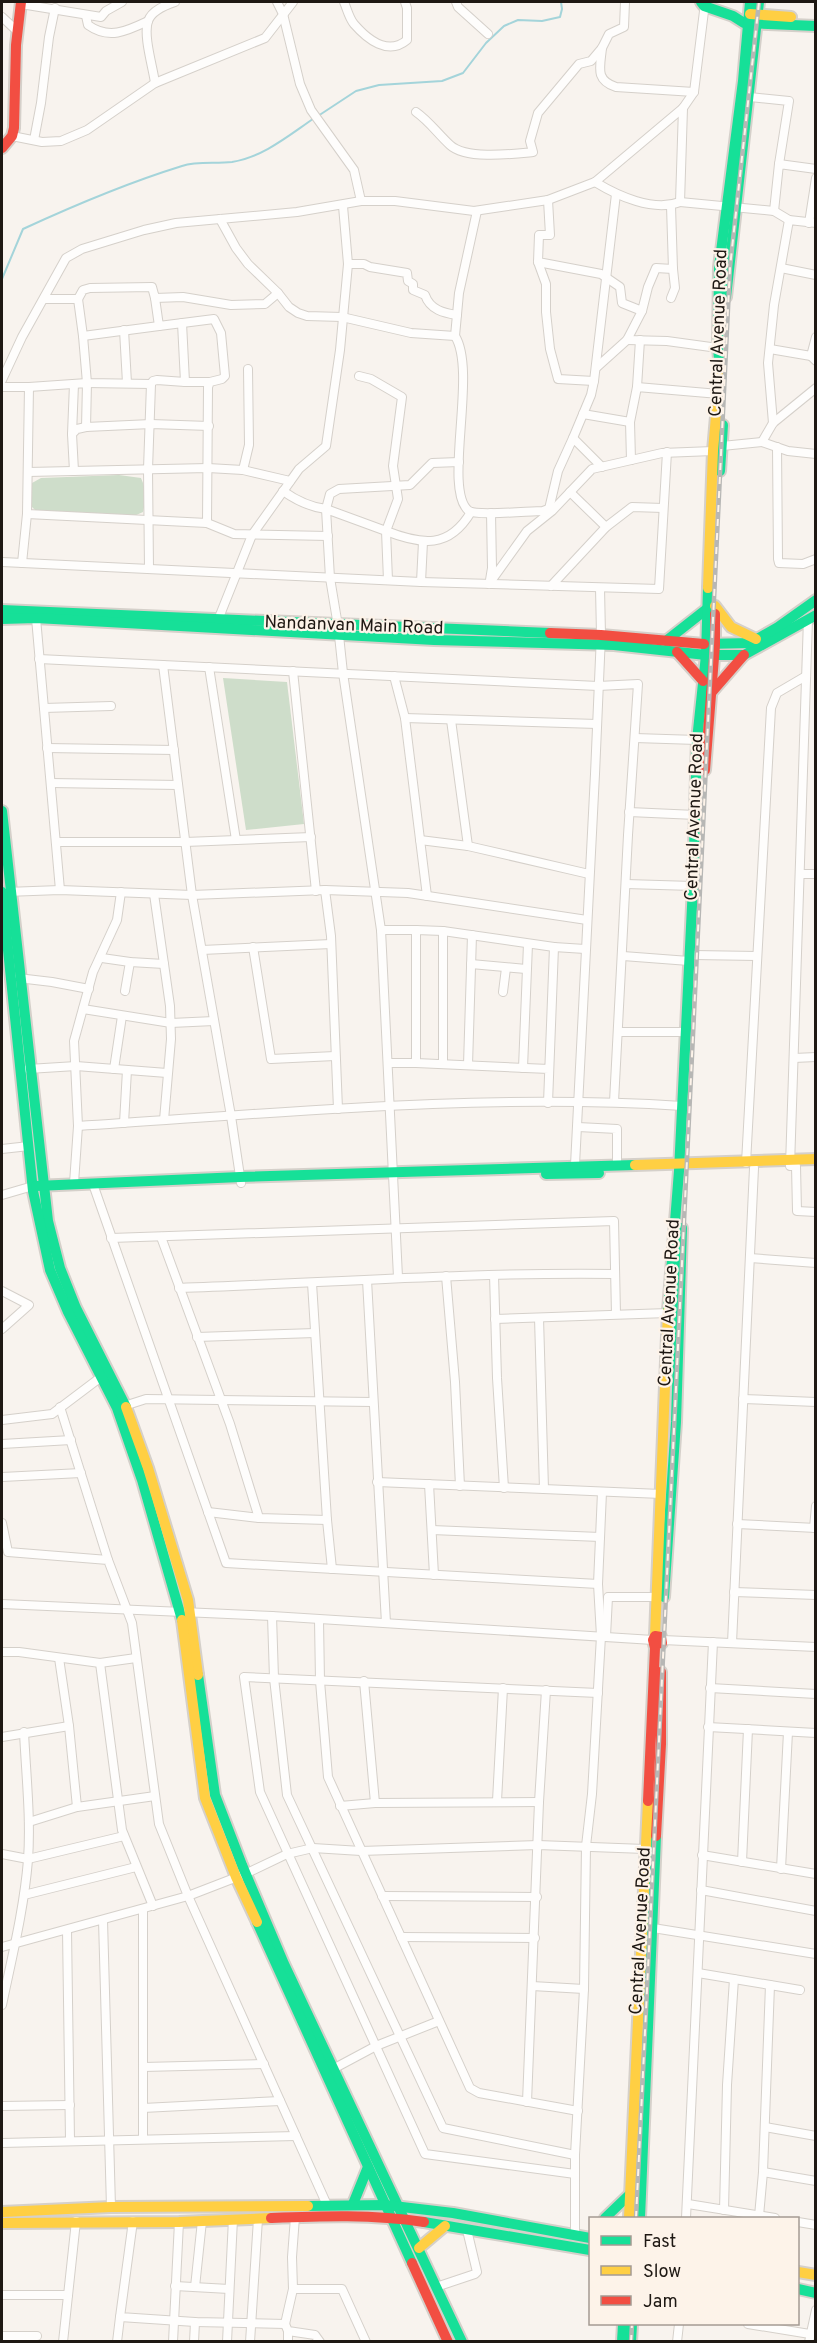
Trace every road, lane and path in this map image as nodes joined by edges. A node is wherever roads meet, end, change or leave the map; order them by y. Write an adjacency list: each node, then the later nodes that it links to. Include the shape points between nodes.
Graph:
1 (122, 2): 15 (street, via 101,17)
2 (175, 2): 19 (street, via 158,10)
3 (277, 2): 14 (street)
4 (294, 2): 14 (street)
5 (344, 2): 6 (street, via 353,22 373,40 381,46 395,47 407,40)
6 (405, 2)
7 (456, 2): 23 (street)
8 (625, 2): 24 (street, via 624,27 609,34)
9 (750, 2): 17 (main road, Central Avenue Road)
10 (759, 2): 17 (main road)
11 (21, 3): 13 (street); 22 (main road)
12 (703, 3): 17 (main road, via 733,16 742,13); 26 (street)
13 (55, 8): 15 (street); 31 (street)
14 (283, 14): 25 (street, via 265,38); 39 (street, via 300,84 311,110 354,170)
15 (86, 16): 19 (street, via 88,25 107,34)
16 (2, 17): 22 (street)
17 (753, 19): 20 (main road); 27 (main road); 43 (main road, Central Avenue Road)
18 (816, 20): 20 (main road)
19 (148, 21): 25 (street)
20 (800, 22): 21 (main road)
21 (816, 26)
22 (18, 31): 30 (main road)
23 (488, 33)
24 (602, 48): 26 (street, via 600,70 606,84); 29 (street, via 591,61 579,64 538,113 530,141 533,153 482,155 451,147)
25 (155, 83): 31 (street, via 87,130 61,141)
26 (694, 92): 28 (street)
27 (750, 97): 33 (street, via 789,101); 43 (main road)
28 (683, 108): 36 (street); 40 (street)
29 (416, 112)
30 (12, 136): 31 (street); 32 (main road)
31 (34, 141)
32 (2, 148)
33 (779, 164): 34 (street); 45 (street)
34 (816, 169)
35 (816, 178): 48 (street)
36 (595, 182): 37 (street); 38 (street)
37 (616, 194): 42 (street); 54 (street)
38 (548, 200): 44 (street); 49 (street, via 549,235 539,236)
39 (362, 201): 41 (street); 44 (street)
40 (680, 202): 42 (street); 43 (street)
41 (343, 206): 46 (street); 50 (street)
42 (670, 206): 52 (street)
43 (731, 206): 45 (street); 71 (main road, Central Avenue Road, via 719,267); 100 (main road)
44 (477, 211): 61 (street)
45 (774, 211): 47 (street)
46 (220, 219): 55 (street, via 248,264); 58 (street, via 176,223 82,249 66,258)
47 (789, 220): 48 (street); 51 (street)
48 (812, 223)
49 (538, 262): 54 (street, via 601,274); 78 (street, via 546,284 550,349 558,379)
50 (348, 264): 61 (street, via 407,273 413,290 426,295 440,312); 62 (street)
51 (781, 268): 53 (street); 72 (street)
52 (673, 269): 57 (street, via 675,288); 60 (street, via 656,268)
53 (816, 275)
54 (607, 279): 60 (street, via 620,286 621,303); 74 (street)
55 (278, 293): 56 (street, via 265,304); 62 (street, via 298,313)
56 (155, 298): 59 (street, via 152,286 90,288 83,290); 64 (street)
57 (671, 298)
58 (44, 299): 59 (street); 77 (street)
59 (78, 299): 66 (street)
60 (642, 311): 69 (street)
61 (457, 315): 67 (street)
62 (342, 317): 67 (street, via 411,333); 111 (street, via 326,446)
63 (182, 322): 64 (street); 79 (street); 80 (street, via 214,319 220,328 225,376)
64 (159, 326): 65 (street)
65 (124, 330): 66 (street); 82 (street)
66 (83, 336): 81 (street)
67 (455, 336): 104 (street, via 460,344 463,379)
68 (816, 337): 73 (street)
69 (627, 340): 70 (street); 74 (street)
70 (639, 340): 71 (street); 87 (street)
71 (718, 348): 89 (main road, Central Avenue Road)
72 (770, 348): 73 (street); 92 (street)
73 (813, 359)
74 (597, 367): 78 (street)
75 (248, 369): 108 (street, via 249,445)
76 (359, 376): 112 (street, via 402,397 393,466)
77 (2, 380)
78 (594, 381): 90 (street)
79 (185, 382): 80 (street); 84 (street, via 157,380)
80 (210, 382): 94 (street)
81 (87, 383): 82 (street); 83 (street); 95 (street)
82 (127, 383): 84 (street)
83 (74, 384): 86 (street); 96 (street)
84 (152, 384): 93 (street)
85 (2, 387): 86 (street)
86 (29, 387): 110 (street)
87 (637, 387): 89 (street); 91 (street)
88 (816, 388): 92 (street)
89 (719, 394): 100 (main road, Central Avenue Road)
90 (583, 414): 91 (street); 97 (street)
91 (630, 422): 103 (street)
92 (773, 423): 98 (street)
93 (151, 424): 94 (street); 95 (street); 107 (street)
94 (208, 426): 106 (street)
95 (86, 427): 96 (street)
96 (72, 434): 109 (street)
97 (573, 438): 105 (street); 115 (street, via 558,471)
98 (762, 442): 99 (street); 100 (street)
99 (777, 447): 102 (street); 128 (street, via 778,559 780,563 802,564)
100 (718, 448): 101 (street); 140 (main road)
101 (667, 452): 103 (street); 116 (street)
102 (816, 454)
103 (631, 460): 105 (street)
104 (459, 462): 112 (street, via 432,463 410,486); 118 (street, via 458,481 463,501)
105 (602, 467): 114 (street, via 592,469)
106 (208, 468): 107 (street); 108 (street); 122 (street)
107 (148, 469): 109 (street); 121 (street)
108 (243, 470): 111 (street)
109 (74, 471): 110 (street)
110 (28, 472): 120 (street)
111 (290, 481): 113 (street)
112 (396, 486): 117 (street, via 339,489 330,494); 124 (street, via 398,499)
113 (283, 491): 117 (street, via 309,506); 125 (street)
114 (570, 492): 115 (street); 123 (street)
115 (552, 508): 119 (street); 136 (street, via 527,531)
116 (663, 508): 123 (street, via 632,507); 138 (street, via 659,589)
117 (326, 509): 124 (street); 126 (street)
118 (471, 512): 119 (street); 127 (street, via 454,534)
119 (491, 513): 136 (street)
120 (27, 514): 121 (street); 130 (street)
121 (149, 521): 122 (street); 131 (street)
122 (207, 523): 125 (street, via 234,534)
123 (606, 527): 137 (street)
124 (386, 531): 127 (street); 134 (street)
125 (252, 535): 126 (street); 132 (street)
126 (328, 536): 133 (street)
127 (423, 542): 135 (street)
128 (816, 559)
129 (2, 562): 130 (street)
130 (22, 563): 131 (street)
131 (149, 568): 132 (street)
132 (238, 573): 133 (street); 146 (street)
133 (330, 578): 134 (street); 148 (street)
134 (388, 580): 135 (street)
135 (422, 582): 136 (street)
136 (489, 584): 137 (street)
137 (551, 586): 138 (street)
138 (600, 588): 150 (street)
139 (816, 600): 149 (main road, Nandanvan Main Road)
140 (712, 607): 149 (main road, via 731,627); 151 (main road); 152 (main road)
141 (2, 610): 146 (main road, Nandanvan Main Road)
142 (812, 617): 154 (main road); 160 (street)
143 (17, 618): 144 (main road); 145 (main road); 147 (main road)
144 (36, 618): 148 (main road); 155 (street)
145 (2, 619)
146 (218, 620): 148 (main road, Nandanvan Main Road)
147 (2, 625)
148 (339, 630): 150 (main road, Nandanvan Main Road); 159 (street)
149 (756, 639): 152 (main road, Nandanvan Main Road)
150 (601, 640): 151 (main road, Nandanvan Main Road); 153 (main road); 163 (street)
151 (666, 641): 152 (main road, Nandanvan Main Road)
152 (710, 650): 153 (main road); 154 (main road); 162 (main road, Central Avenue Road); 164 (main road)
153 (677, 652): 162 (main road)
154 (744, 655): 164 (main road)
155 (39, 659): 156 (street); 166 (street)
156 (163, 665): 157 (street); 173 (street)
157 (209, 667): 158 (street); 180 (street)
158 (293, 671): 159 (street); 179 (street)
159 (343, 674): 161 (street); 194 (street)
160 (806, 675): 186 (street); 210 (street, via 777,693 771,708)
161 (394, 676): 163 (street); 167 (street)
162 (703, 681): 171 (main road, Central Avenue Road)
163 (598, 686): 169 (street); 170 (street, via 638,684)
164 (711, 693): 212 (main road)
165 (111, 706): 166 (street)
166 (44, 708): 172 (street)
167 (405, 718): 168 (street); 181 (street)
168 (451, 720): 169 (street); 184 (street)
169 (597, 724): 185 (street)
170 (634, 738): 171 (street); 177 (street)
171 (697, 740): 178 (main road, Central Avenue Road)
172 (47, 748): 173 (street); 174 (street)
173 (174, 750): 175 (street)
174 (51, 783): 175 (street); 182 (street)
175 (178, 785): 183 (street)
176 (2, 812): 192 (main road)
177 (630, 812): 178 (street); 188 (street)
178 (696, 815): 189 (main road, Central Avenue Road)
179 (311, 837): 180 (street); 191 (street)
180 (236, 840): 183 (street)
181 (420, 840): 184 (street); 197 (street)
182 (56, 842): 183 (street); 190 (street)
183 (185, 842): 196 (street)
184 (468, 846): 185 (street)
185 (589, 874): 198 (street)
186 (800, 874): 187 (street); 231 (street)
187 (816, 874)
188 (626, 884): 189 (street); 209 (street)
189 (693, 886): 212 (main road, Central Avenue Road)
190 (60, 890): 192 (street); 193 (street)
191 (320, 891): 194 (street); 196 (street); 203 (street)
192 (4, 892): 213 (main road)
193 (121, 892): 195 (street); 211 (street, via 117,921)
194 (376, 892): 197 (street); 199 (street)
195 (154, 894): 196 (street); 215 (street)
196 (192, 895): 208 (street)
197 (427, 896): 198 (street)
198 (587, 920): 207 (street)
199 (381, 930): 200 (street); 232 (street)
200 (416, 930): 201 (street); 233 (street)
201 (444, 931): 202 (street); 234 (street)
202 (472, 935): 204 (street); 216 (street)
203 (331, 944): 205 (street); 229 (street)
204 (528, 944): 206 (street); 218 (street)
205 (253, 947): 208 (street); 229 (street, via 272,1059)
206 (554, 947): 207 (street); 240 (street)
207 (585, 949): 244 (street)
208 (202, 950): 225 (street)
209 (623, 956): 212 (street); 227 (street)
210 (757, 956): 212 (street); 259 (street)
211 (102, 958): 214 (street); 220 (street)
212 (691, 958): 228 (main road, Central Avenue Road); 262 (main road)
213 (10, 962): 219 (main road)
214 (130, 962): 215 (street); 221 (street)
215 (164, 964): 226 (street)
216 (471, 964): 217 (street); 235 (street)
217 (506, 968): 218 (street); 222 (street)
218 (526, 969): 237 (street)
219 (15, 979): 220 (street); 238 (main road)
220 (89, 989): 223 (street)
221 (125, 990)
222 (503, 992)
223 (83, 1009): 224 (street); 236 (street, via 74,1041)
224 (122, 1016): 226 (street); 239 (street)
225 (214, 1021): 226 (street); 249 (street)
226 (171, 1023): 242 (street)
227 (618, 1032): 228 (street); 245 (street)
228 (686, 1032): 247 (main road, Central Avenue Road)
229 (335, 1056): 248 (street)
230 (816, 1057): 231 (street)
231 (794, 1059): 257 (street)
232 (388, 1063): 233 (street); 246 (street)
233 (416, 1063): 234 (street)
234 (443, 1064): 235 (street)
235 (468, 1065): 237 (street)
236 (76, 1066): 238 (street); 239 (street); 252 (street)
237 (523, 1068): 240 (street)
238 (25, 1069): 254 (main road); 267 (main road)
239 (114, 1069): 241 (street)
240 (549, 1069): 243 (street)
241 (127, 1070): 242 (street); 251 (street)
242 (167, 1073): 250 (street)
243 (548, 1102): 244 (street); 246 (street)
244 (579, 1102): 245 (street); 253 (street)
245 (614, 1102): 247 (street)
246 (390, 1106): 248 (street); 263 (street)
247 (682, 1106): 262 (main road, Central Avenue Road)
248 (338, 1109): 249 (street)
249 (231, 1116): 250 (street); 264 (street)
250 (165, 1120): 251 (street)
251 (124, 1123): 252 (street)
252 (78, 1126): 265 (street)
253 (578, 1127): 258 (street); 261 (street, via 617,1129)
254 (29, 1146): 255 (street); 267 (main road)
255 (2, 1149)
256 (816, 1159): 257 (main road)
257 (792, 1164): 259 (main road); 260 (main road); 269 (street, via 797,1211)
258 (575, 1165): 261 (main road); 263 (main road)
259 (750, 1165): 262 (main road); 273 (street)
260 (816, 1165)
261 (617, 1166): 262 (main road)
262 (683, 1167): 263 (main road); 283 (main road, Central Avenue Road); 336 (main road, via 671,1503)
263 (393, 1175): 264 (main road); 270 (street)
264 (240, 1180): 265 (main road); 266 (main road)
265 (75, 1183): 267 (main road)
266 (94, 1187): 267 (main road); 272 (street)
267 (36, 1188): 268 (street); 290 (main road, via 50,1270); 298 (main road, via 60,1268)
268 (2, 1195)
269 (816, 1212)
270 (395, 1228): 271 (street); 275 (street, via 614,1221); 278 (street)
271 (161, 1237): 272 (street); 281 (street)
272 (111, 1238): 291 (street)
273 (750, 1258): 274 (street); 292 (street)
274 (816, 1263)
275 (615, 1274): 276 (street); 284 (street)
276 (494, 1275): 277 (street); 286 (street)
277 (446, 1276): 278 (street); 306 (street)
278 (398, 1277): 279 (street)
279 (367, 1280): 280 (street); 295 (street)
280 (312, 1283): 281 (street); 288 (street)
281 (179, 1288): 289 (street)
282 (2, 1291): 287 (street, via 29,1305)
283 (668, 1313): 284 (street); 310 (main road, Central Avenue Road)
284 (616, 1314): 285 (street)
285 (539, 1317): 286 (street); 308 (street)
286 (495, 1319): 307 (street)
287 (2, 1329)
288 (315, 1333): 289 (street); 294 (street)
289 (197, 1337): 293 (street)
290 (101, 1377): 297 (street); 298 (main road)
291 (168, 1399): 293 (street); 298 (street, via 146,1399); 312 (street)
292 (743, 1399): 296 (street); 316 (street)
293 (221, 1400): 294 (street); 313 (street)
294 (319, 1402): 295 (street); 314 (street)
295 (373, 1402): 304 (street)
296 (816, 1402)
297 (60, 1407): 299 (street, via 52,1414); 300 (street)
298 (121, 1407): 331 (main road, via 148,1467)
299 (2, 1420)
300 (70, 1440): 301 (street); 302 (street)
301 (2, 1444)
302 (81, 1473): 303 (street); 321 (street)
303 (2, 1477)
304 (377, 1482): 305 (street); 323 (street)
305 (429, 1484): 306 (street); 318 (street)
306 (460, 1486): 307 (street)
307 (504, 1488): 308 (street)
308 (544, 1489): 309 (street)
309 (602, 1492): 310 (street); 319 (street)
310 (661, 1494): 328 (main road, Central Avenue Road)
311 (816, 1506): 317 (street)
312 (208, 1512): 313 (street); 322 (street, via 226,1563)
313 (259, 1518): 314 (street)
314 (327, 1520): 322 (street)
315 (2, 1523): 320 (street)
316 (737, 1524): 317 (street); 326 (street)
317 (815, 1528)
318 (432, 1530): 319 (street); 324 (street)
319 (600, 1537): 325 (street)
320 (5, 1552): 321 (street)
321 (108, 1560): 330 (street)
322 (332, 1569): 323 (street)
323 (382, 1572): 324 (street); 334 (street)
324 (434, 1575): 325 (street)
325 (598, 1584): 335 (street)
326 (734, 1592): 327 (street); 338 (street)
327 (816, 1594)
328 (656, 1597): 335 (street, via 608,1597); 336 (main road, Central Avenue Road)
329 (2, 1604): 330 (street)
330 (125, 1610): 331 (street); 342 (street, via 132,1623)
331 (186, 1612): 332 (street); 381 (main road, via 215,1795)
332 (272, 1616): 333 (street); 344 (street)
333 (319, 1620): 334 (street); 345 (street)
334 (386, 1623): 335 (street)
335 (603, 1636): 336 (street); 350 (street)
336 (658, 1640): 337 (street); 371 (main road, Central Avenue Road); 391 (main road, via 661,1744)
337 (712, 1642): 338 (street); 348 (street)
338 (732, 1643): 339 (street)
339 (816, 1647)
340 (2, 1652): 341 (street)
341 (59, 1658): 343 (street); 352 (street)
342 (136, 1658): 343 (street); 359 (street)
343 (100, 1663): 360 (street)
344 (274, 1678): 345 (street); 370 (street, via 287,1795); 374 (street, via 244,1677 260,1792)
345 (320, 1681): 346 (street); 364 (street, via 328,1777)
346 (364, 1682): 347 (street); 363 (street)
347 (503, 1688): 349 (street); 361 (street)
348 (710, 1688): 351 (street); 353 (street)
349 (546, 1690): 350 (street); 362 (street)
350 (598, 1693): 369 (street)
351 (816, 1694)
352 (69, 1726): 355 (street); 365 (street)
353 (708, 1727): 354 (street); 375 (street)
354 (748, 1730): 356 (street); 377 (street)
355 (24, 1732): 358 (street); 366 (street)
356 (788, 1732): 357 (street); 379 (street)
357 (816, 1733)
358 (2, 1737)
359 (155, 1796): 360 (street); 384 (street, via 159,1824)
360 (118, 1801): 365 (street); 367 (street)
361 (497, 1801): 362 (street); 363 (street)
362 (539, 1802): 368 (street)
363 (375, 1803): 364 (street)
364 (340, 1806): 372 (street)
365 (77, 1807): 366 (street)
366 (29, 1822): 376 (street)
367 (124, 1836): 376 (street); 378 (street)
368 (538, 1845): 369 (street); 372 (street); 386 (street)
369 (586, 1846): 371 (street); 403 (street)
370 (313, 1848): 372 (street); 374 (street); 407 (street)
371 (645, 1849): 430 (main road, Central Avenue Road)
372 (361, 1851): 385 (street)
373 (2, 1854): 376 (street)
374 (287, 1854): 381 (street); 408 (street)
375 (702, 1855): 377 (street); 382 (street)
376 (28, 1859): 383 (street)
377 (742, 1862): 379 (street)
378 (136, 1868): 383 (street); 387 (street)
379 (781, 1869): 380 (street)
380 (816, 1874)
381 (241, 1876): 384 (street); 411 (main road); 426 (main road)
382 (701, 1890): 389 (street); 393 (street)
383 (24, 1895): 396 (street)
384 (188, 1896): 387 (street); 409 (street)
385 (381, 1896): 386 (street); 394 (street)
386 (537, 1897): 395 (street)
387 (153, 1906): 388 (street)
388 (143, 1909): 390 (street); 410 (street)
389 (816, 1911)
390 (103, 1920): 392 (street); 422 (street)
391 (653, 1928): 393 (street); 440 (main road, via 643,2111)
392 (67, 1930): 396 (street); 414 (street)
393 (700, 1934): 398 (street); 399 (street)
394 (401, 1937): 395 (street); 406 (street)
395 (535, 1938): 402 (street)
396 (15, 1945): 397 (street); 405 (street)
397 (2, 1947)
398 (816, 1954)
399 (698, 1973): 400 (street); 432 (street)
400 (734, 1979): 401 (street); 438 (street)
401 (770, 1985): 404 (street); 418 (street)
402 (532, 1986): 403 (street); 413 (street)
403 (584, 1989): 417 (street)
404 (801, 1990)
405 (2, 2005)
406 (439, 2021): 407 (street); 413 (street, via 470,2088)
407 (400, 2038): 408 (street); 425 (street, via 443,2128)
408 (376, 2046): 411 (street); 428 (street, via 425,2154)
409 (264, 2064): 410 (street); 412 (street)
410 (143, 2067): 416 (street)
411 (333, 2069): 437 (main road)
412 (280, 2101): 416 (street); 419 (street)
413 (527, 2102): 417 (street)
414 (70, 2105): 415 (street); 423 (street)
415 (2, 2106)
416 (143, 2108): 421 (street)
417 (578, 2111): 425 (street)
418 (765, 2127): 420 (street); 427 (street)
419 (296, 2136): 421 (street); 433 (street)
420 (816, 2136)
421 (143, 2138): 422 (street)
422 (108, 2139): 423 (street); 435 (street)
423 (70, 2140): 424 (street)
424 (2, 2143)
425 (575, 2155): 428 (street)
426 (368, 2167): 431 (main road); 434 (main road)
427 (763, 2172): 429 (street); 441 (street)
428 (575, 2174): 461 (street)
429 (816, 2181)
430 (630, 2195): 444 (main road); 445 (main road, Central Avenue Road)
431 (353, 2204): 433 (main road); 434 (main road)
432 (688, 2204): 438 (street); 446 (street)
433 (327, 2205): 436 (main road)
434 (385, 2205): 437 (main road); 443 (main road)
435 (111, 2207): 436 (main road); 439 (main road); 454 (main road)
436 (134, 2207): 452 (main road)
437 (400, 2207): 450 (main road); 461 (main road)
438 (724, 2210): 441 (street)
439 (2, 2212)
440 (642, 2216)
441 (759, 2216): 447 (street)
442 (295, 2217): 443 (main road); 449 (main road); 470 (street)
443 (391, 2217): 450 (main road); 498 (main road)
444 (606, 2217)
445 (628, 2217)
446 (686, 2217)
447 (768, 2217)
448 (233, 2219): 449 (main road); 453 (main road); 469 (street)
449 (258, 2219): 480 (street)
450 (405, 2220): 459 (main road); 462 (main road)
451 (76, 2221): 454 (main road); 457 (main road); 474 (street)
452 (133, 2221): 454 (main road); 455 (main road); 476 (street)
453 (202, 2221): 455 (main road); 467 (street)
454 (112, 2222)
455 (179, 2222): 466 (street)
456 (799, 2222): 458 (street)
457 (2, 2223)
458 (816, 2225)
459 (445, 2226): 460 (main road); 462 (main road)
460 (467, 2230): 463 (main road); 468 (street, via 476,2274)
461 (585, 2235)
462 (419, 2248): 468 (main road)
463 (589, 2250)
464 (799, 2271): 465 (main road)
465 (816, 2275)
466 (175, 2286): 467 (street); 477 (street)
467 (195, 2287): 469 (street)
468 (436, 2287): 499 (main road)
469 (230, 2289): 479 (street)
470 (293, 2289): 485 (street); 497 (street, via 342,2289)
471 (799, 2289): 472 (main road)
472 (816, 2293)
473 (2, 2295): 474 (street)
474 (68, 2295): 489 (street)
475 (816, 2310): 488 (street)
476 (120, 2317): 477 (street); 490 (street)
477 (173, 2321): 478 (street); 491 (street)
478 (195, 2322): 479 (street); 492 (street)
479 (228, 2323): 480 (street); 493 (street)
480 (250, 2324): 485 (street); 494 (street)
481 (623, 2325): 500 (main road)
482 (632, 2325): 501 (main road)
483 (679, 2325): 502 (street)
484 (753, 2325): 488 (street)
485 (287, 2328): 495 (street); 496 (street, via 315,2335)
486 (2, 2336): 487 (street)
487 (37, 2336)
488 (812, 2337)
489 (63, 2342)
490 (117, 2342)
491 (173, 2342)
492 (194, 2342)
493 (227, 2342)
494 (250, 2342)
495 (288, 2342)
496 (320, 2342)
497 (366, 2342)
498 (448, 2342)
499 (462, 2342)
500 (622, 2342)
501 (631, 2342)
502 (677, 2342)

